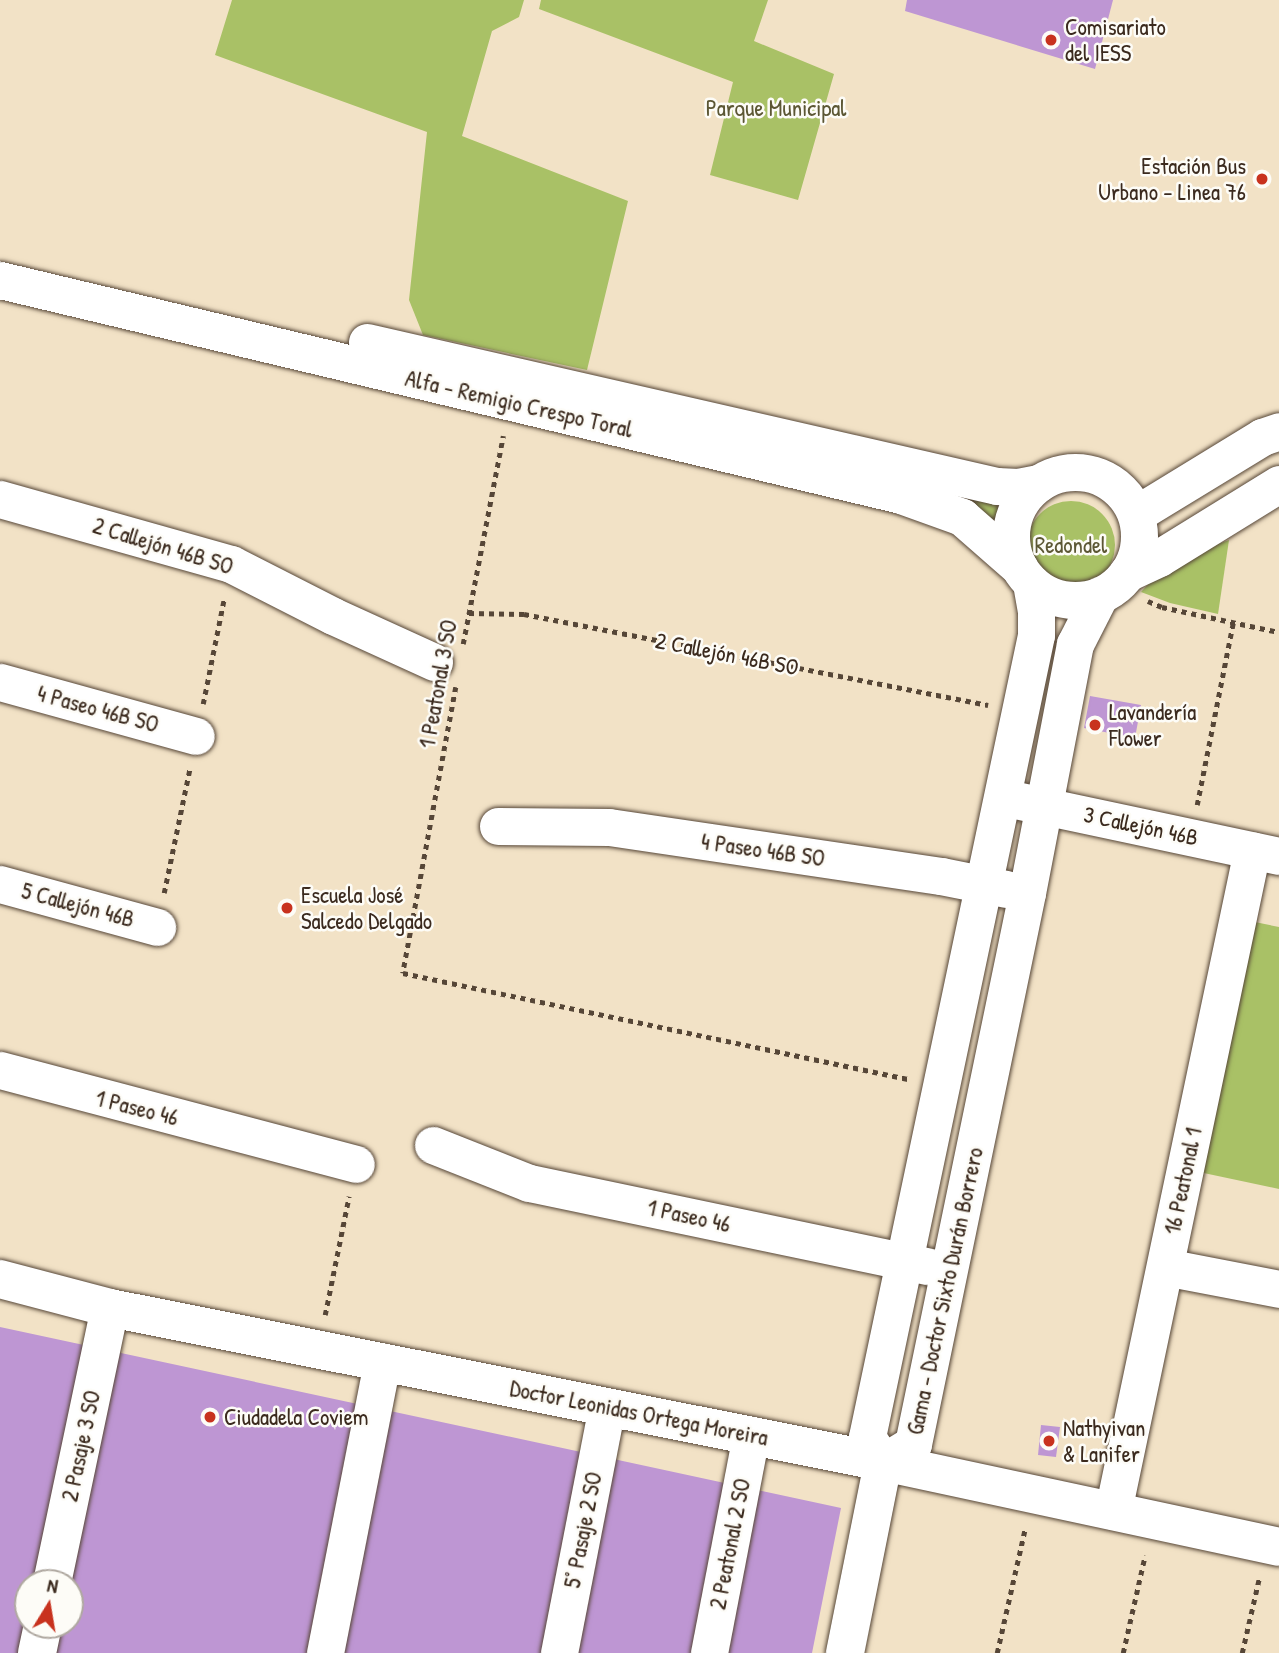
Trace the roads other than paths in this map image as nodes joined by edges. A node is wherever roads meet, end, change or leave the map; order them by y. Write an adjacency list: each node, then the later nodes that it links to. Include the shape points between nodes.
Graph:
1 (0, 258): 4 (street, Alfa - Remigio Crespo Toral)
2 (0, 280): 4 (street, Alfa - Remigio Crespo Toral, via 509,402)
3 (1279, 431): 8 (street)
4 (904, 480): 5 (street, Alfa - Remigio Crespo Toral, via 1018,487); 9 (street, Alfa - Remigio Crespo Toral, via 962,517)
5 (1039, 484): 8 (street, via 1070,473 1091,475 1110,482); 9 (street, via 1025,496 1011,531 1012,550)
6 (1279, 484): 10 (street)
7 (0, 499): 11 (street, 2 Callejón 46B SO, via 231,564 333,616)
8 (1136, 514): 10 (street, via 1140,534 1137,555)
9 (1025, 575): 10 (street, via 1047,594 1066,600); 14 (street, Gama - Doctor Sixto Durán Borrero, via 1036,611 1036,635)
10 (1114, 585): 15 (street, Gama - Doctor Sixto Durán Borrero, via 1075,644)
11 (451, 666)
12 (0, 682): 13 (street, 4 Paseo 46B SO)
13 (196, 736)
14 (1003, 798): 15 (street, 3 Callejón 46B); 19 (street, Gama - Doctor Sixto Durán Borrero)
15 (1045, 806): 17 (street, 3 Callejón 46B); 20 (street, Gama - Doctor Sixto Durán Borrero)
16 (498, 826): 19 (street, 4 Paseo 46B SO, via 609,827)
17 (1266, 853): 26 (street, 16 Peatonal 1)
18 (0, 884): 21 (street, 5 Callejón 46B)
19 (984, 884): 20 (street, 4 Paseo 46B SO); 25 (street, Gama - Doctor Sixto Durán Borrero)
20 (1027, 893): 27 (street, Gama - Doctor Sixto Durán Borrero)
21 (157, 927)
22 (0, 1070): 24 (street, 1 Paseo 46)
23 (433, 1145): 25 (street, 1 Paseo 46, via 529,1183)
24 (356, 1164)
25 (903, 1261): 27 (street, 1 Paseo 46); 34 (street, Gama - Doctor Sixto Durán Borrero, via 867,1437)
26 (1165, 1267): 29 (street); 35 (street, 16 Peatonal 1)
27 (951, 1271): 34 (street, Gama - Doctor Sixto Durán Borrero, via 913,1444)
28 (0, 1279): 30 (street, Doctor Leonidas Ortega Moreira)
29 (1279, 1289)
30 (110, 1308): 31 (street, Doctor Leonidas Ortega Moreira); 37 (street, 2 Pasaje 3 SO)
31 (382, 1362): 32 (street, Doctor Leonidas Ortega Moreira); 38 (street)
32 (607, 1406): 33 (street, Doctor Leonidas Ortega Moreira); 39 (street, 5° Pasaje 2 SO)
33 (751, 1435): 34 (street, Doctor Leonidas Ortega Moreira); 40 (street, 2 Peatonal 2 SO)
34 (883, 1462): 35 (street, Doctor Leonidas Ortega Moreira); 41 (street)
35 (1113, 1511): 36 (street, Doctor Leonidas Ortega Moreira)
36 (1273, 1546)
37 (54, 1569)
38 (325, 1653)
39 (559, 1653)
40 (709, 1653)
41 (845, 1653)

